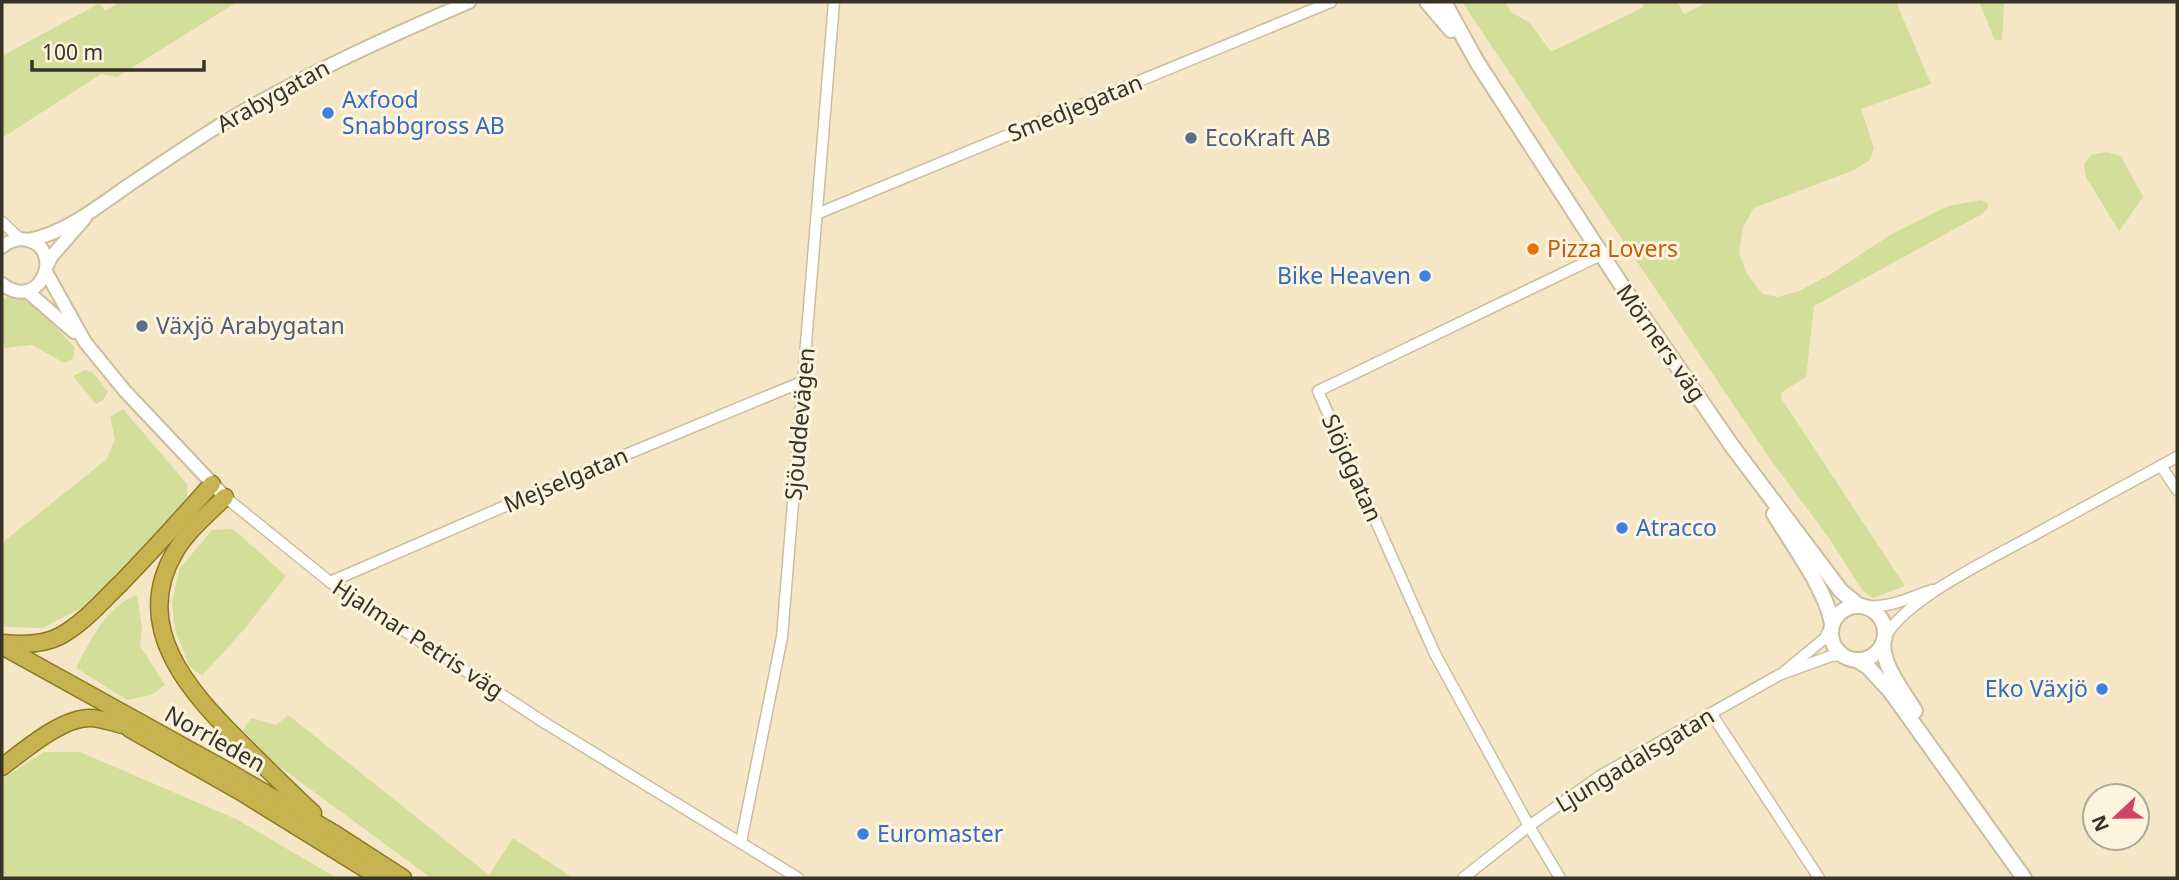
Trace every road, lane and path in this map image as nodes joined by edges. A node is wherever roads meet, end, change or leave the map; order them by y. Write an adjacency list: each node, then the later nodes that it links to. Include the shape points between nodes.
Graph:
1 (469, 2): 7 (street, Arabygatan, via 358,50 269,97 181,149)
2 (834, 2): 8 (street, Sjöuddevägen)
3 (1331, 2): 8 (street, Smedjegatan)
4 (1427, 2): 6 (main road, Mörners väg)
5 (1444, 2): 6 (main road, Mörners väg)
6 (1477, 62): 12 (main road, Mörners väg)
7 (90, 212): 10 (street, Arabygatan, via 43,236); 13 (street, Arabygatan, via 51,257)
8 (819, 213): 16 (street, Sjöuddevägen)
9 (2, 222): 10 (street)
10 (24, 240): 11 (street, Arabygatan, via 12,240); 13 (street, Hjalmar Petris väg, via 41,250)
11 (2, 247)
12 (1601, 255): 17 (main road, Mörners väg); 37 (street, Slöjdgatan, via 1318,391 1435,654)
13 (46, 270): 14 (street, Arabygatan, via 39,284); 15 (street, Hjalmar Petris väg)
14 (11, 290): 15 (street, Hjalmar Petris väg)
15 (85, 342): 20 (street, Hjalmar Petris väg)
16 (804, 381): 23 (street, Mejselgatan); 39 (street, Sjöuddevägen, via 782,637)
17 (1732, 446): 25 (main road, Mörners väg, via 1841,591); 26 (main road, Mörners väg, via 1816,584)
18 (2177, 457): 19 (street)
19 (2161, 466): 21 (street); 24 (street)
20 (212, 484): 22 (street, Hjalmar Petris väg); 28 (highway, via 166,537 74,626 46,642)
21 (2177, 490)
22 (225, 497): 23 (street, Hjalmar Petris väg); 38 (highway, via 170,560 160,599 163,635 180,673 204,704)
23 (330, 582): 39 (street, Hjalmar Petris väg, via 545,723)
24 (1942, 586): 25 (street, via 1891,605); 27 (street, via 1899,618)
25 (1861, 606): 26 (main road, via 1842,610); 27 (main road, via 1881,619)
26 (1832, 625): 29 (main road, via 1831,636); 32 (street, Ljungadalsgatan, via 1824,639)
27 (1884, 641): 31 (main road, via 1873,656); 36 (main road, via 1891,670)
28 (2, 644): 38 (highway, Norrleden)
29 (1842, 655): 31 (main road); 32 (street, Ljungadalsgatan)
30 (2, 658): 34 (highway, Norrleden)
31 (1857, 660): 36 (main road, via 1891,692)
32 (1779, 676): 33 (street, Ljungadalsgatan)
33 (1711, 713): 37 (street, Ljungadalsgatan, via 1600,776); 45 (street)
34 (123, 726): 35 (highway, via 98,719 76,721 50,733); 40 (highway, Norrleden)
35 (2, 767)
36 (1959, 785): 46 (main road)
37 (1529, 826): 43 (street, Ljungadalsgatan); 44 (street)
38 (335, 834): 41 (highway, Norrleden)
39 (741, 842): 42 (street, Hjalmar Petris väg)
40 (380, 878)
41 (403, 878)
42 (798, 878)
43 (1463, 878)
44 (1560, 878)
45 (1819, 878)
46 (2024, 878)

